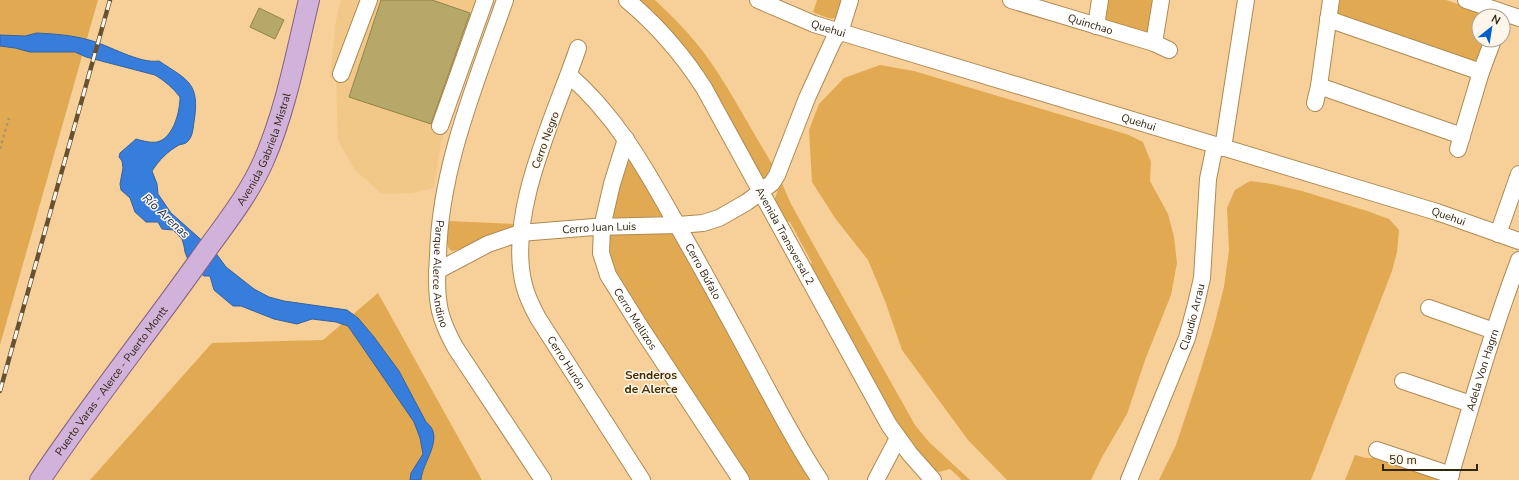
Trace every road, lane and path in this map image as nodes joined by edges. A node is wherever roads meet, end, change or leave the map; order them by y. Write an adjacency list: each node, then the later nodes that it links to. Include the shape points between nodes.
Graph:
1 (309, 0): 41 (main road, Avenida Gabriela Mistral, via 286,96 269,149 253,182)
2 (369, 0): 23 (street)
3 (485, 0): 28 (street)
4 (505, 0): 40 (street, Parque Alerce Andino, via 453,152 438,228)
5 (627, 0): 33 (street, Avenida Transversal 2, via 657,27 688,64 719,113)
6 (758, 0): 17 (street, Quehui)
7 (850, 0): 17 (street, Cerro Juan Luis)
8 (1011, 0): 16 (street, Quinchao)
9 (1100, 0): 16 (street)
10 (1161, 0): 18 (street)
11 (1246, 0): 30 (street, Claudio Arrau)
12 (1331, 0): 15 (street)
13 (1466, 0): 14 (street)
14 (1496, 8)
15 (1328, 19): 22 (street); 25 (street)
16 (1096, 26): 18 (street, Quinchao)
17 (840, 32): 30 (street, Quehui); 33 (street, Cerro Juan Luis, via 815,79 777,175)
18 (1154, 43): 21 (street, Quinchao)
19 (578, 48): 24 (street, Cerro Negro)
20 (1490, 48): 22 (street)
21 (1169, 50)
22 (1481, 72): 25 (street, via 1460,142)
23 (340, 74)
24 (569, 74): 29 (street, Cerro Búfalo, via 601,106); 36 (street, Cerro Negro, via 534,170)
25 (1319, 86): 26 (street)
26 (1315, 103)
27 (9, 118): 31 (path)
28 (440, 126)
29 (626, 139): 34 (street, Cerro Búfalo); 35 (street, Cerro Mellizos)
30 (1219, 146): 37 (street, Quehui, via 1437,212); 56 (street, Claudio Arrau, via 1208,179 1202,278 1187,338)
31 (0, 149)
32 (1519, 174): 37 (street)
33 (761, 192): 34 (street, Cerro Juan Luis, via 718,218 703,223); 46 (street, Avenida Transversal 2)
34 (678, 225): 35 (street, Cerro Juan Luis); 53 (street, Cerro Búfalo, via 788,427)
35 (602, 227): 36 (street, Cerro Juan Luis); 52 (street, Cerro Mellizos, via 601,253 608,274)
36 (520, 233): 40 (street, Cerro Juan Luis, via 488,244); 51 (street, Cerro Hurón, via 521,274 527,297)
37 (1498, 234): 38 (street, Quehui)
38 (1519, 241)
39 (1519, 260): 43 (street, Adela Von Hagrn)
40 (437, 271): 50 (street, Parque Alerce Andino, via 440,311 450,337)
41 (184, 282): 49 (main road, Puerto Varas - Alerce - Puerto Montt, via 73,431)
42 (1429, 308): 43 (street)
43 (1494, 331): 45 (street, Adela Von Hagrn)
44 (1403, 381): 45 (street)
45 (1470, 404): 48 (street, Adela Von Hagrn)
46 (898, 438): 54 (street); 55 (street, Avenida Transversal 2)
47 (1377, 450): 48 (street)
48 (1450, 477)
49 (40, 480)
50 (543, 480)
51 (642, 480)
52 (741, 480)
53 (820, 480)
54 (876, 480)
55 (933, 480)
56 (1129, 480)

